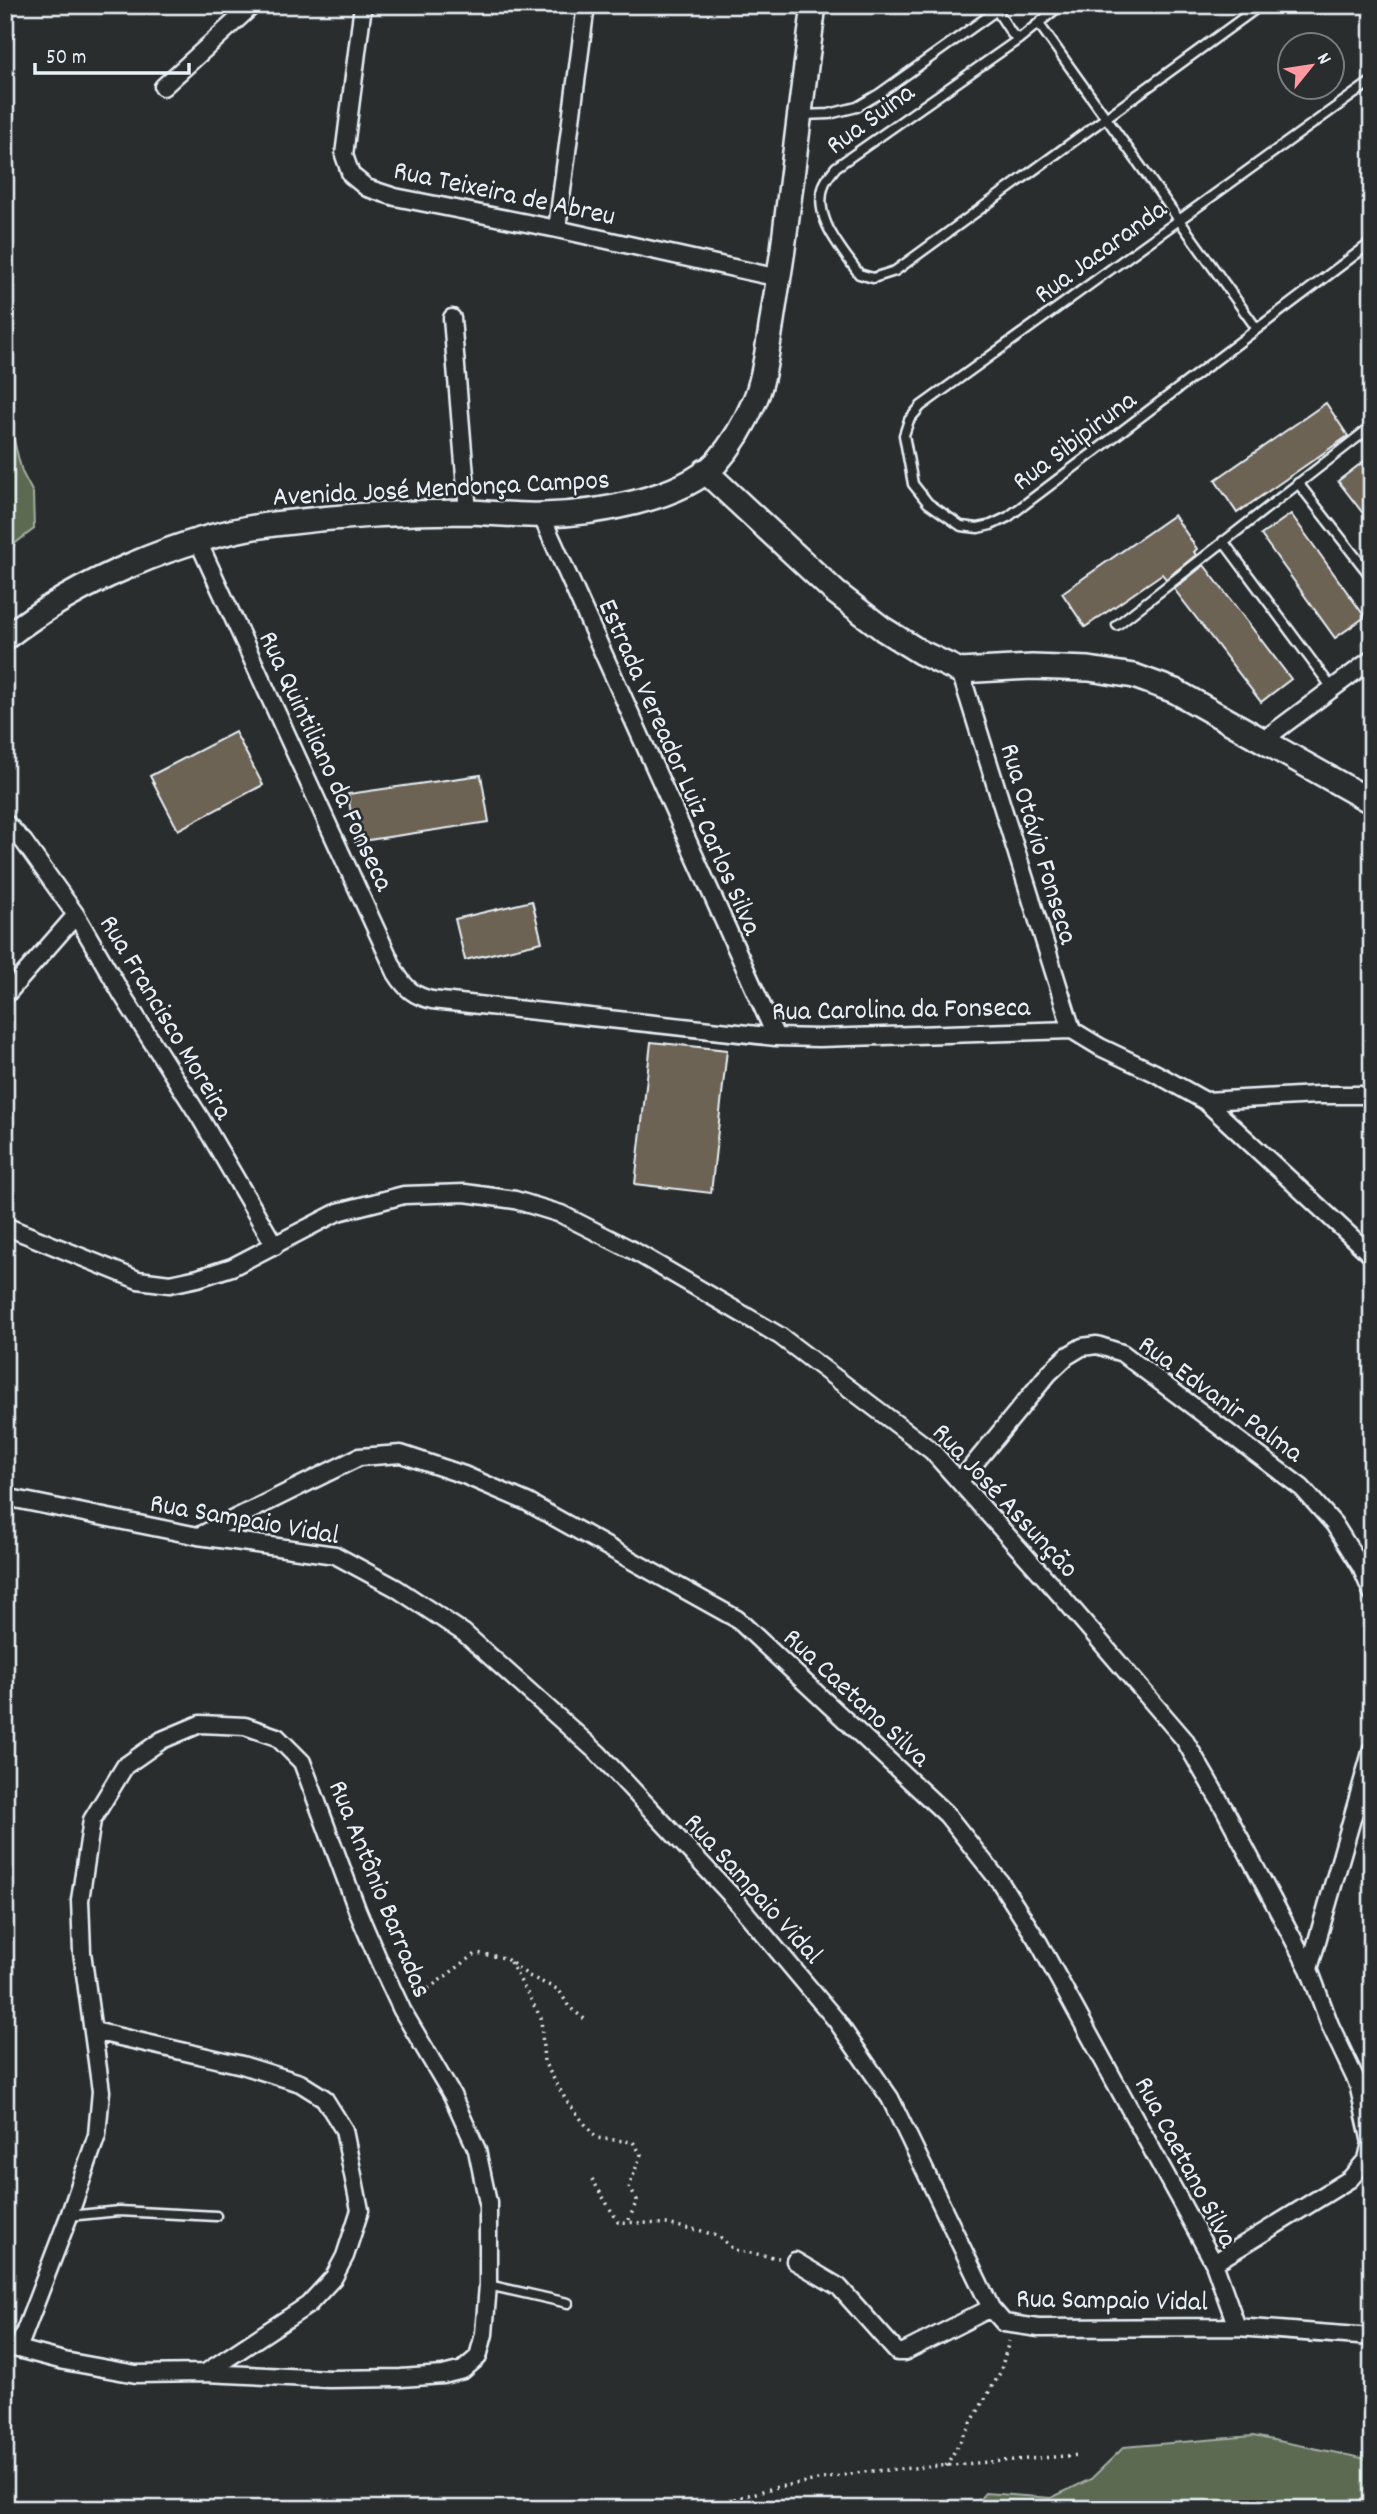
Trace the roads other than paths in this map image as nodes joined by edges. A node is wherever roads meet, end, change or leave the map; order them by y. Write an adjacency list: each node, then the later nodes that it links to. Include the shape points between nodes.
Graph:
1 (253, 5): 12 (street)
2 (363, 5): 16 (street, Rua Teixeira de Abreu, via 344,155 351,175 367,188 395,197)
3 (586, 5): 16 (street)
4 (814, 5): 13 (main road, Avenida José Mendonça Campos)
5 (1061, 5): 8 (lane)
6 (1261, 5): 14 (lane)
7 (1001, 8): 10 (lane, via 1012,34); 13 (lane, via 856,107)
8 (1049, 9): 9 (lane)
9 (1039, 24): 10 (lane, Rua Suina); 14 (lane)
10 (1019, 39): 14 (lane, Rua Suina, via 836,166 824,184 825,223 859,274 873,278 895,271)
11 (1372, 81): 15 (lane, Rua Jacaranda)
12 (163, 87)
13 (800, 115): 18 (main road, Avenida José Mendonça Campos)
14 (1106, 118): 15 (lane)
15 (1179, 220): 20 (lane); 24 (lane, Rua Jacaranda, via 921,406 904,435)
16 (557, 229): 18 (street, Rua Teixeira de Abreu)
17 (1372, 242): 20 (lane)
18 (779, 278): 22 (main road, Avenida José Mendonça Campos, via 763,378 755,400 740,428)
19 (452, 318): 25 (street)
20 (1257, 329): 24 (lane, Rua Sibipiruna, via 991,525 961,526 928,503)
21 (1372, 426): 23 (lane)
22 (705, 471): 26 (main road, Avenida José Mendonça Campos, via 680,487 643,500); 33 (main road, via 835,592 883,629)
23 (1298, 483): 28 (lane); 29 (lane)
24 (913, 484)
25 (468, 512): 26 (main road, Avenida José Mendonça Campos); 27 (main road, Avenida José Mendonça Campos, via 271,524)
26 (541, 515): 42 (street, Estrada Vereador Luiz Carlos Silva)
27 (198, 541): 31 (main road, Avenida José Mendonça Campos, via 116,571 69,595); 40 (street, Rua Quintiliano da Fonseca, via 396,973)
28 (1223, 541): 30 (lane); 34 (lane)
29 (1372, 578)
30 (1117, 625)
31 (5, 638)
32 (1372, 659): 34 (street)
33 (960, 671): 35 (main road, via 1077,668 1134,676 1175,691); 41 (street, Rua Otávio Fonseca)
34 (1332, 688): 35 (street)
35 (1262, 741): 36 (main road)
36 (1372, 802)
37 (5, 822): 38 (street, Rua Francisco Moreira)
38 (76, 915): 39 (street); 46 (street, Rua Francisco Moreira)
39 (5, 996)
40 (416, 996): 42 (street, Rua Carolina da Fonseca)
41 (1072, 1030): 42 (street, Rua Carolina da Fonseca); 44 (street)
42 (776, 1037)
43 (1372, 1095): 44 (street)
44 (1205, 1101): 47 (street)
45 (5, 1226): 46 (street, Rua José Assunção, via 138,1280 170,1284 233,1267)
46 (275, 1246): 48 (street, Rua José Assunção, via 338,1212 404,1195 465,1193 515,1200 561,1214 780,1336 932,1451)
47 (1372, 1256)
48 (960, 1480): 51 (street, Rua Edvanir Palma, via 1049,1373 1082,1347 1097,1345 1122,1353 1302,1488 1334,1524); 53 (street, Rua José Assunção, via 1184,1739)
49 (5, 1497): 50 (street, Rua Sampaio Vidal)
50 (198, 1536): 58 (street, Rua Caetano Silva, via 359,1457 401,1454 527,1502 737,1619 947,1815 1000,1882 1040,1943); 61 (street, Rua Sampaio Vidal, via 335,1555 396,1588 464,1633 598,1753 731,1895 836,2020 890,2098)
51 (1372, 1593)
52 (1372, 1749): 53 (street)
53 (1309, 1969): 58 (street, Rua José Assunção, via 1329,2025 1358,2084 1371,2143 1367,2159 1350,2179)
54 (94, 2031): 55 (street, Rua Antônio Barradas, via 101,2091 97,2135); 59 (street, Rua Antônio Barradas, via 82,1952 80,1900 92,1820 125,1766 162,1740 200,1724 246,1726 278,1737 302,1762 358,1912 402,2010 452,2095 477,2150 488,2203); 65 (street, via 242,2064 300,2084 324,2098 344,2130 360,2210 334,2277 308,2305)
55 (69, 2216): 56 (lane, via 119,2211); 64 (street, Rua Antônio Barradas)
56 (216, 2216)
57 (795, 2260): 61 (street, via 839,2287 897,2352)
58 (1214, 2263): 62 (street, Rua Caetano Silva)
59 (488, 2285): 60 (lane); 65 (street, Rua Antônio Barradas, via 478,2357 463,2370 443,2375 329,2379)
60 (568, 2304)
61 (991, 2308): 62 (street, Rua Sampaio Vidal, via 1004,2323 1039,2329)
62 (1237, 2327): 63 (street, Rua Sampaio Vidal)
63 (1372, 2337)
64 (12, 2347): 65 (street, Rua Antônio Barradas, via 136,2374)
65 (205, 2373)

